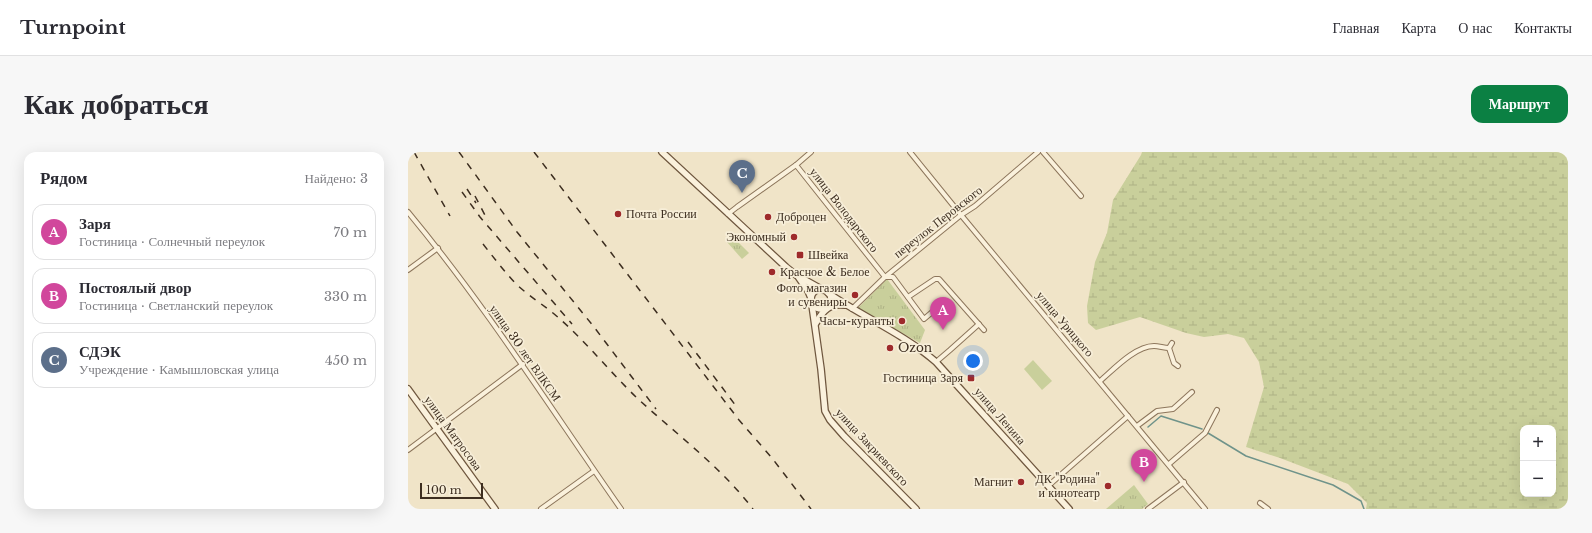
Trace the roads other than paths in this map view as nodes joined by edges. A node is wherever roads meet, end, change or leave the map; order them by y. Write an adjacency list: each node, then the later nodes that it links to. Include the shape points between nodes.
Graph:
1 (662, 152): 11 (main road, улица Ленина)
2 (802, 152): 7 (street, улица Володарского)
3 (811, 152): 7 (street)
4 (910, 152): 12 (street, улица Урицкого)
5 (1038, 152): 12 (street, переулок Перовского)
6 (1043, 152): 9 (street)
7 (806, 156): 8 (street)
8 (796, 165): 11 (street); 16 (street, улица Володарского)
9 (1081, 196)
10 (408, 212): 13 (street, улица 30 лет ВЛКСМ)
11 (728, 214): 15 (main road, улица Ленина)
12 (961, 215): 16 (street, переулок Перовского); 32 (street, улица Урицкого)
13 (438, 248): 14 (street); 30 (street, улица 30 лет ВЛКСМ)
14 (408, 270)
15 (796, 275): 17 (main road, улица Ленина); 19 (main road)
16 (885, 277): 18 (street, улица Володарского, via 893,277); 23 (street, переулок Перовского)
17 (825, 291): 19 (main road, via 816,290); 22 (main road, via 830,299); 23 (main road, улица Ленина)
18 (908, 297): 20 (street, улица Володарского, via 924,319); 25 (street, via 935,279 939,279)
19 (811, 298): 21 (main road)
20 (944, 302)
21 (812, 305): 22 (main road, via 820,309); 24 (main road, улица Закриевского)
22 (826, 307): 23 (main road, via 840,304); 24 (main road)
23 (852, 309): 29 (main road, улица Ленина, via 920,348)
24 (816, 323): 48 (main road, улица Закриевского, via 825,411 844,436)
25 (979, 324): 26 (street); 29 (street)
26 (984, 330)
27 (1172, 344): 28 (street)
28 (1169, 348): 31 (street, via 1174,363); 32 (street, via 1154,346 1133,353)
29 (936, 362): 43 (main road, улица Ленина)
30 (523, 364): 38 (street); 41 (street, улица 30 лет ВЛКСМ)
31 (1178, 366)
32 (1100, 382): 36 (street, улица Урицкого)
33 (408, 389): 38 (main road, улица Матросова)
34 (1192, 392): 37 (street, via 1172,409 1157,411)
35 (1217, 410): 40 (street, via 1204,433)
36 (1128, 416): 37 (street, улица Урицкого); 43 (street)
37 (1137, 426): 40 (street, улица Урицкого)
38 (436, 428): 39 (street); 45 (main road, улица Матросова)
39 (408, 450)
40 (1168, 464): 42 (street, улица Урицкого)
41 (594, 471): 46 (street); 47 (street, улица 30 лет ВЛКСМ)
42 (1184, 482): 50 (street); 51 (street, улица Урицкого)
43 (1048, 486): 49 (main road, улица Ленина)
44 (1260, 503): 52 (street)
45 (495, 509)
46 (541, 509)
47 (621, 509)
48 (916, 509)
49 (1069, 509)
50 (1148, 509)
51 (1205, 509)
52 (1268, 509)

